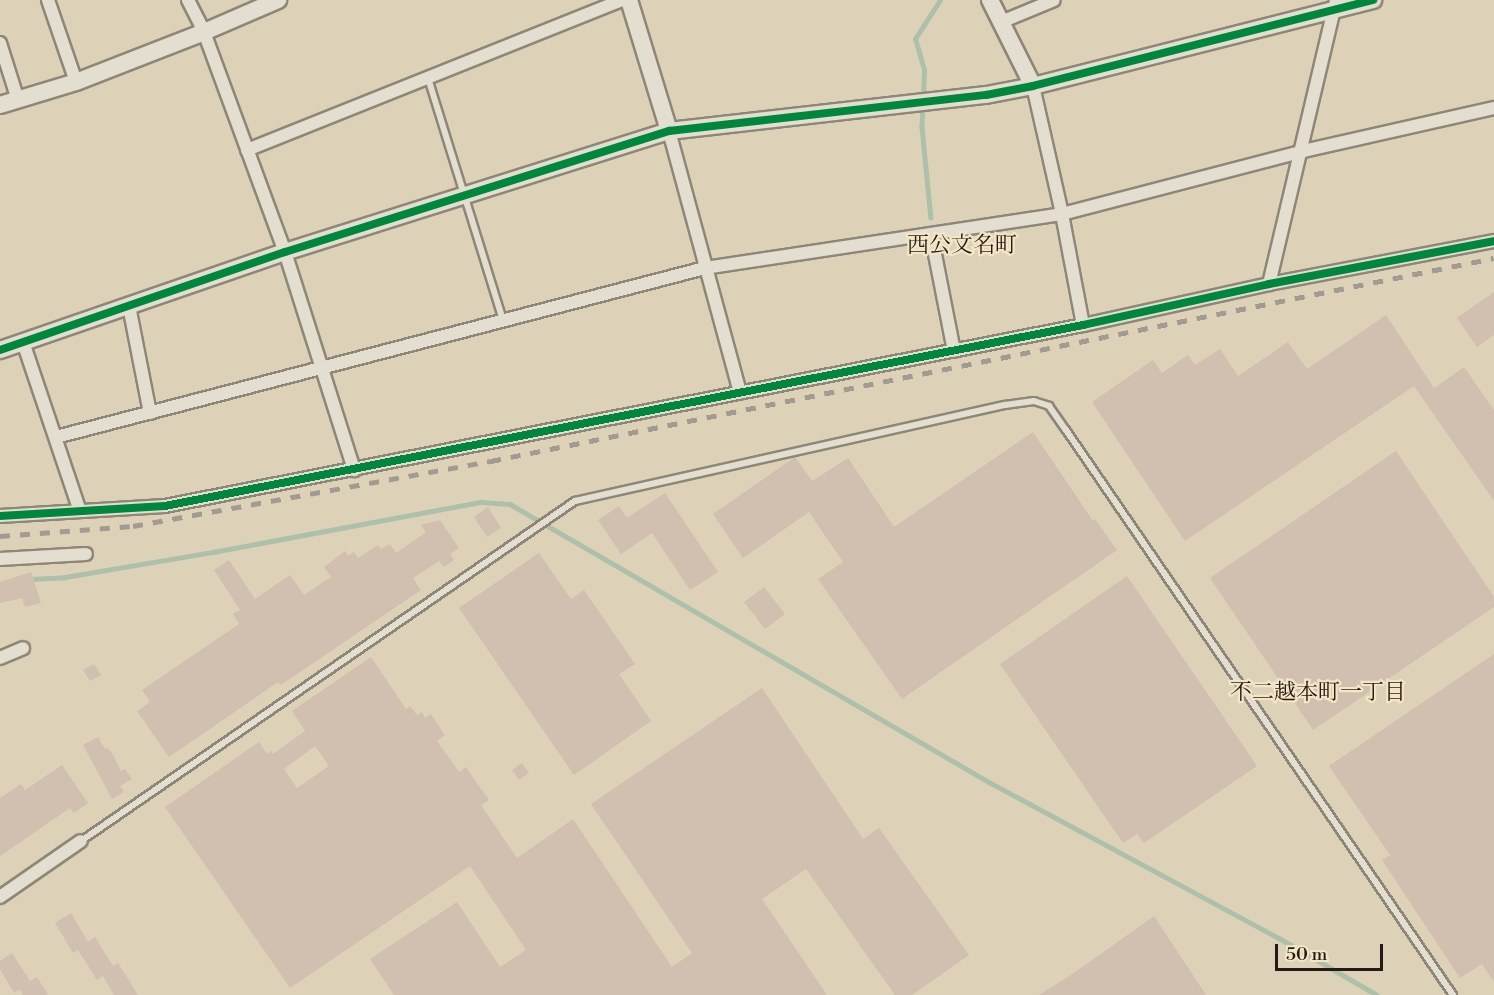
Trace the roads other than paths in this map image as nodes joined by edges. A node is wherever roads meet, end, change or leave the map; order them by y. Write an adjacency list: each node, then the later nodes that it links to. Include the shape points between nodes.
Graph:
1 (48, 0): 14 (street)
2 (188, 0): 11 (street)
3 (278, 0): 11 (street)
4 (622, 0): 13 (street)
5 (629, 0): 19 (street)
6 (990, 0): 10 (street)
7 (1054, 0): 10 (street)
8 (1373, 0): 9 (street)
9 (1335, 5): 15 (street); 21 (street)
10 (1001, 22): 15 (street)
11 (204, 32): 14 (street); 20 (street)
12 (0, 43): 16 (street)
13 (428, 78): 20 (street); 22 (lane)
14 (76, 82): 16 (street)
15 (1033, 86): 19 (street, via 986,95); 23 (street)
16 (18, 100): 17 (street)
17 (0, 105)
18 (1494, 108): 21 (street)
19 (669, 131): 22 (street); 27 (street)
20 (247, 150): 26 (street)
21 (1303, 151): 23 (street); 28 (street)
22 (465, 194): 26 (street); 30 (lane)
23 (1062, 214): 24 (street); 31 (street)
24 (931, 234): 27 (street); 34 (street)
25 (1494, 241): 28 (street)
26 (285, 252): 29 (street); 35 (street)
27 (705, 268): 30 (street); 36 (street)
28 (1269, 284): 31 (street)
29 (129, 306): 32 (street); 37 (street)
30 (503, 321): 35 (street)
31 (1083, 325): 34 (street)
32 (23, 342): 33 (street); 38 (street)
33 (0, 350)
34 (954, 351): 36 (street)
35 (322, 368): 37 (street); 39 (street)
36 (740, 393): 39 (street)
37 (150, 413): 38 (street)
38 (56, 437): 40 (street)
39 (354, 470): 40 (street, via 165,506)
40 (80, 511): 41 (street)
41 (0, 516)
42 (86, 554): 43 (street)
43 (0, 559)
44 (24, 648): 45 (street)
45 (0, 658)
46 (81, 841): 47 (street); 48 (lane, via 576,501 1034,401 1049,406)
47 (0, 897)
48 (1453, 995)

